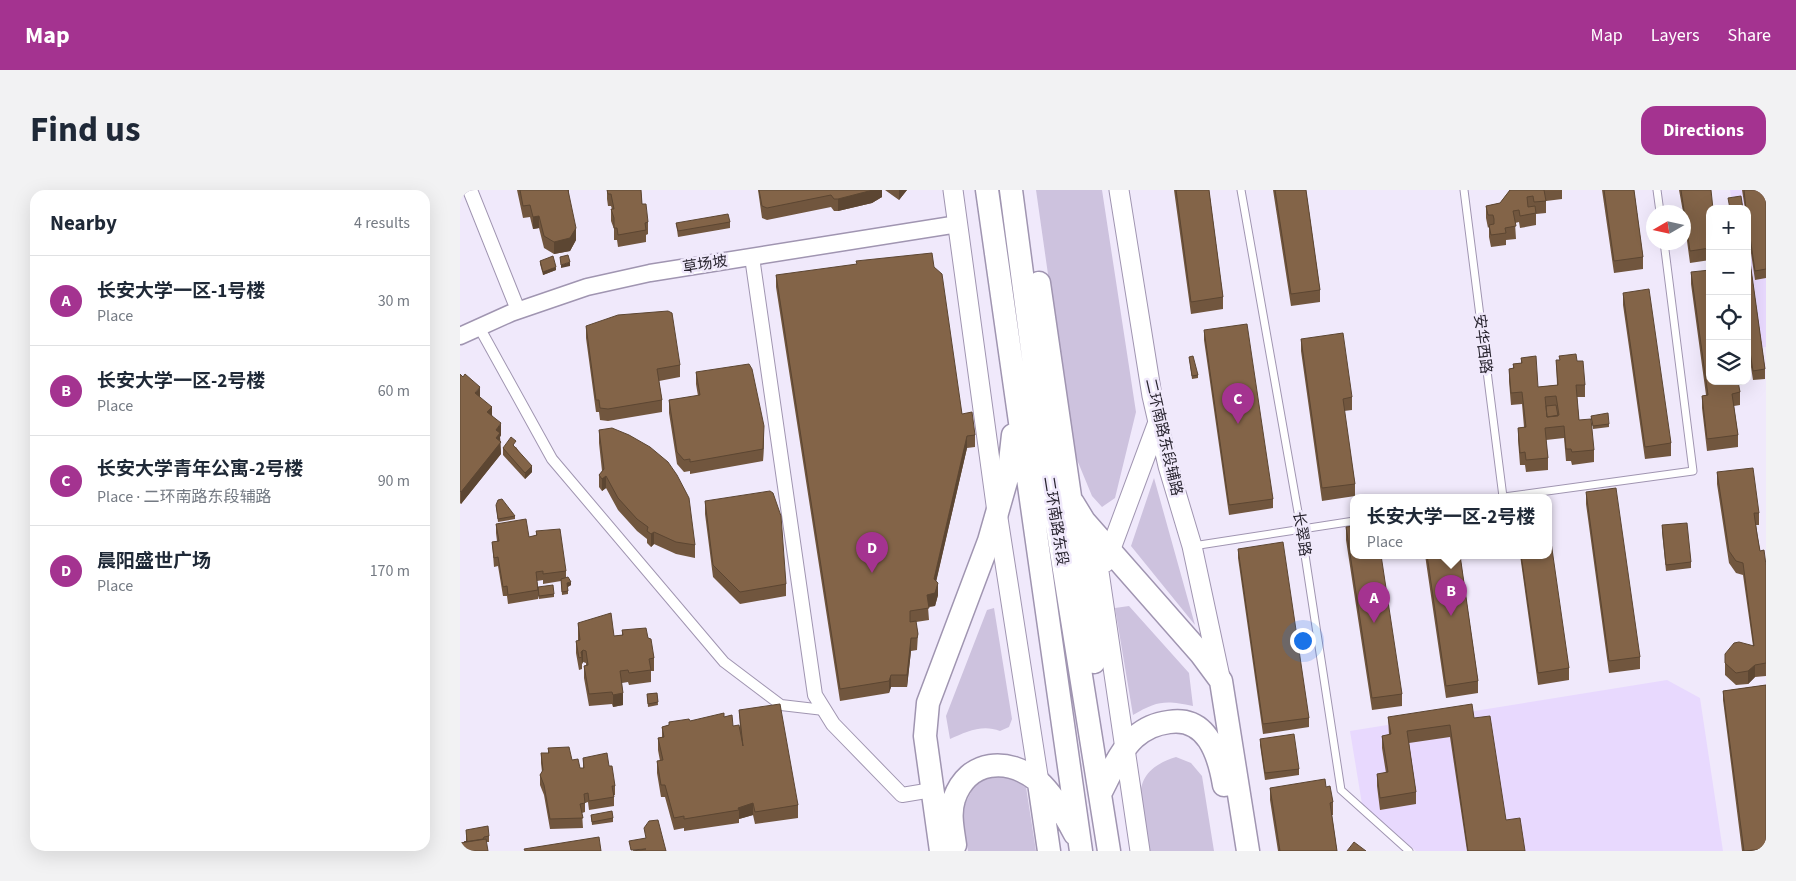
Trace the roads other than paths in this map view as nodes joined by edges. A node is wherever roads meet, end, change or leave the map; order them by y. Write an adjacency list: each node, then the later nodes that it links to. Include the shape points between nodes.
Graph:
1 (465, 190): 11 (lane)
2 (470, 190): 16 (street)
3 (953, 190): 13 (main road)
4 (987, 190): 21 (highway, 二环南路东段)
5 (1011, 190): 18 (highway, 二环南路东段)
6 (1026, 190): 20 (highway)
7 (1119, 190): 22 (main road, 二环南路东段辅路)
8 (1241, 190): 28 (lane, 长翠路)
9 (1464, 190): 23 (lane, 安华西路)
10 (1657, 190): 12 (lane)
11 (460, 191)
12 (1659, 205)
13 (958, 224): 15 (street, 草场坡); 26 (main road)
14 (1665, 250): 24 (lane, via 1693,471)
15 (752, 257): 16 (street, 草场坡, via 650,273 587,287); 34 (street, via 815,695)
16 (518, 310): 17 (street, 草场坡)
17 (479, 327): 19 (street, 草场坡); 34 (street, via 552,459 724,662 782,705)
18 (1029, 327): 20 (highway); 37 (highway, 二环南路东段, via 1047,463)
19 (460, 336)
20 (1055, 395): 25 (highway)
21 (1017, 404): 26 (highway, via 1009,470); 39 (highway, 二环南路东段)
22 (1158, 422): 30 (main road, 二环南路东段辅路); 31 (main road)
23 (1503, 494)
24 (1525, 494)
25 (1071, 500): 29 (highway); 37 (highway, via 1100,711)
26 (998, 512): 36 (main road); 38 (highway, via 928,703 925,736)
27 (1350, 522): 28 (lane)
28 (1301, 529): 30 (lane); 47 (lane, 长翠路, via 1341,790)
29 (1093, 530): 31 (highway); 32 (main road)
30 (1192, 546): 33 (main road, 二环南路东段辅路)
31 (1111, 550): 32 (main road); 33 (highway)
32 (1101, 577): 35 (main road)
33 (1221, 681): 46 (highway)
34 (824, 710): 38 (street, via 833,724 902,795)
35 (1125, 749): 37 (highway); 44 (main road); 45 (highway, via 1149,726 1163,723 1179,720 1205,733 1214,745 1221,766)
36 (1039, 782): 39 (highway, via 1065,816); 41 (highway, via 1022,770 1007,765 991,765 976,770 954,799 951,817); 42 (highway)
37 (1104, 786): 43 (highway, 二环南路东段)
38 (932, 790): 40 (highway)
39 (1081, 848)
40 (941, 851)
41 (956, 851)
42 (1049, 851)
43 (1109, 851)
44 (1140, 851)
45 (1235, 851)
46 (1248, 851)
47 (1409, 851)

